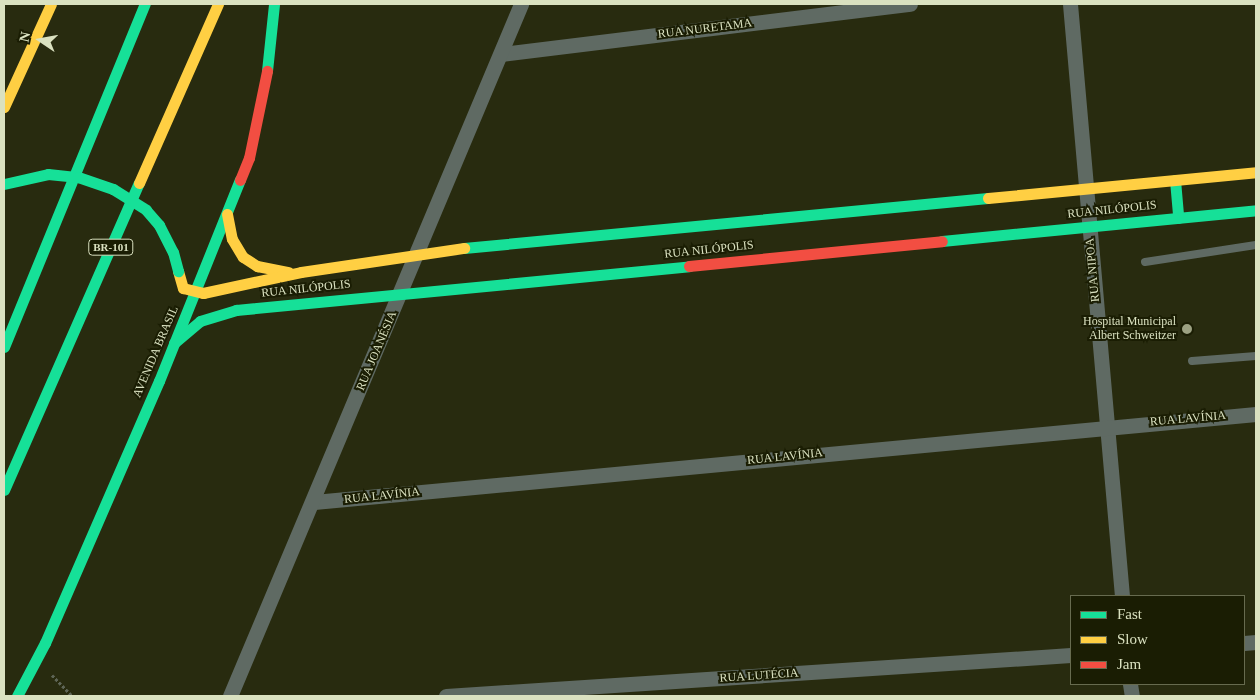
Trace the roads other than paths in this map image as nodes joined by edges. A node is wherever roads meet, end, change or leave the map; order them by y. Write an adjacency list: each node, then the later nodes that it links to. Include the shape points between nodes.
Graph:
1 (51, 4): 9 (main road)
2 (146, 4): 26 (main road)
3 (218, 4): 31 (main road, BR-101)
4 (274, 4): 15 (main road, AVENIDA BRASIL, via 261,111 248,158)
5 (521, 4): 8 (street, RUA JOANÉSIA)
6 (910, 4): 8 (street, RUA NURETAMA)
7 (1070, 4): 13 (street, RUA NIPOA)
8 (501, 54): 19 (street, RUA JOANÉSIA)
9 (4, 107)
10 (1256, 172): 11 (main road, RUA NILÓPOLIS)
11 (1175, 180): 13 (main road, RUA NILÓPOLIS); 16 (main road)
12 (4, 184): 22 (main road, bridge, via 48,174 78,177 113,189 146,210 158,225 173,252)
13 (1086, 189): 17 (street, RUA NIPOA); 19 (main road, RUA NILÓPOLIS)
14 (1256, 210): 16 (main road, RUA NILÓPOLIS)
15 (226, 214): 21 (main road, via 232,239 250,263 266,269); 23 (main road, AVENIDA BRASIL)
16 (1178, 218): 17 (main road, RUA NILÓPOLIS)
17 (1089, 226): 24 (main road, RUA NILÓPOLIS); 30 (street, RUA NIPOA)
18 (1256, 245): 20 (lane)
19 (417, 254): 21 (main road, RUA NILÓPOLIS); 24 (street, RUA JOANÉSIA)
20 (1145, 262)
21 (301, 272): 23 (main road, RUA NILÓPOLIS)
22 (181, 286): 23 (main road); 25 (main road)
23 (195, 294): 25 (main road, AVENIDA BRASIL)
24 (401, 294): 25 (main road, RUA NILÓPOLIS, via 223,312 200,321); 32 (street, RUA JOANÉSIA)
25 (174, 343): 35 (main road, AVENIDA BRASIL, via 45,643)
26 (4, 347)
27 (1256, 356): 28 (lane)
28 (1192, 361)
29 (1256, 414): 30 (street, RUA LAVÍNIA)
30 (1107, 426): 32 (street, RUA LAVÍNIA); 33 (street, RUA NIPOA)
31 (4, 490)
32 (314, 502): 36 (street, RUA JOANÉSIA)
33 (1122, 595)
34 (1070, 655): 37 (street, RUA LUTÉCIA)
35 (17, 696)
36 (230, 696)
37 (446, 696)

